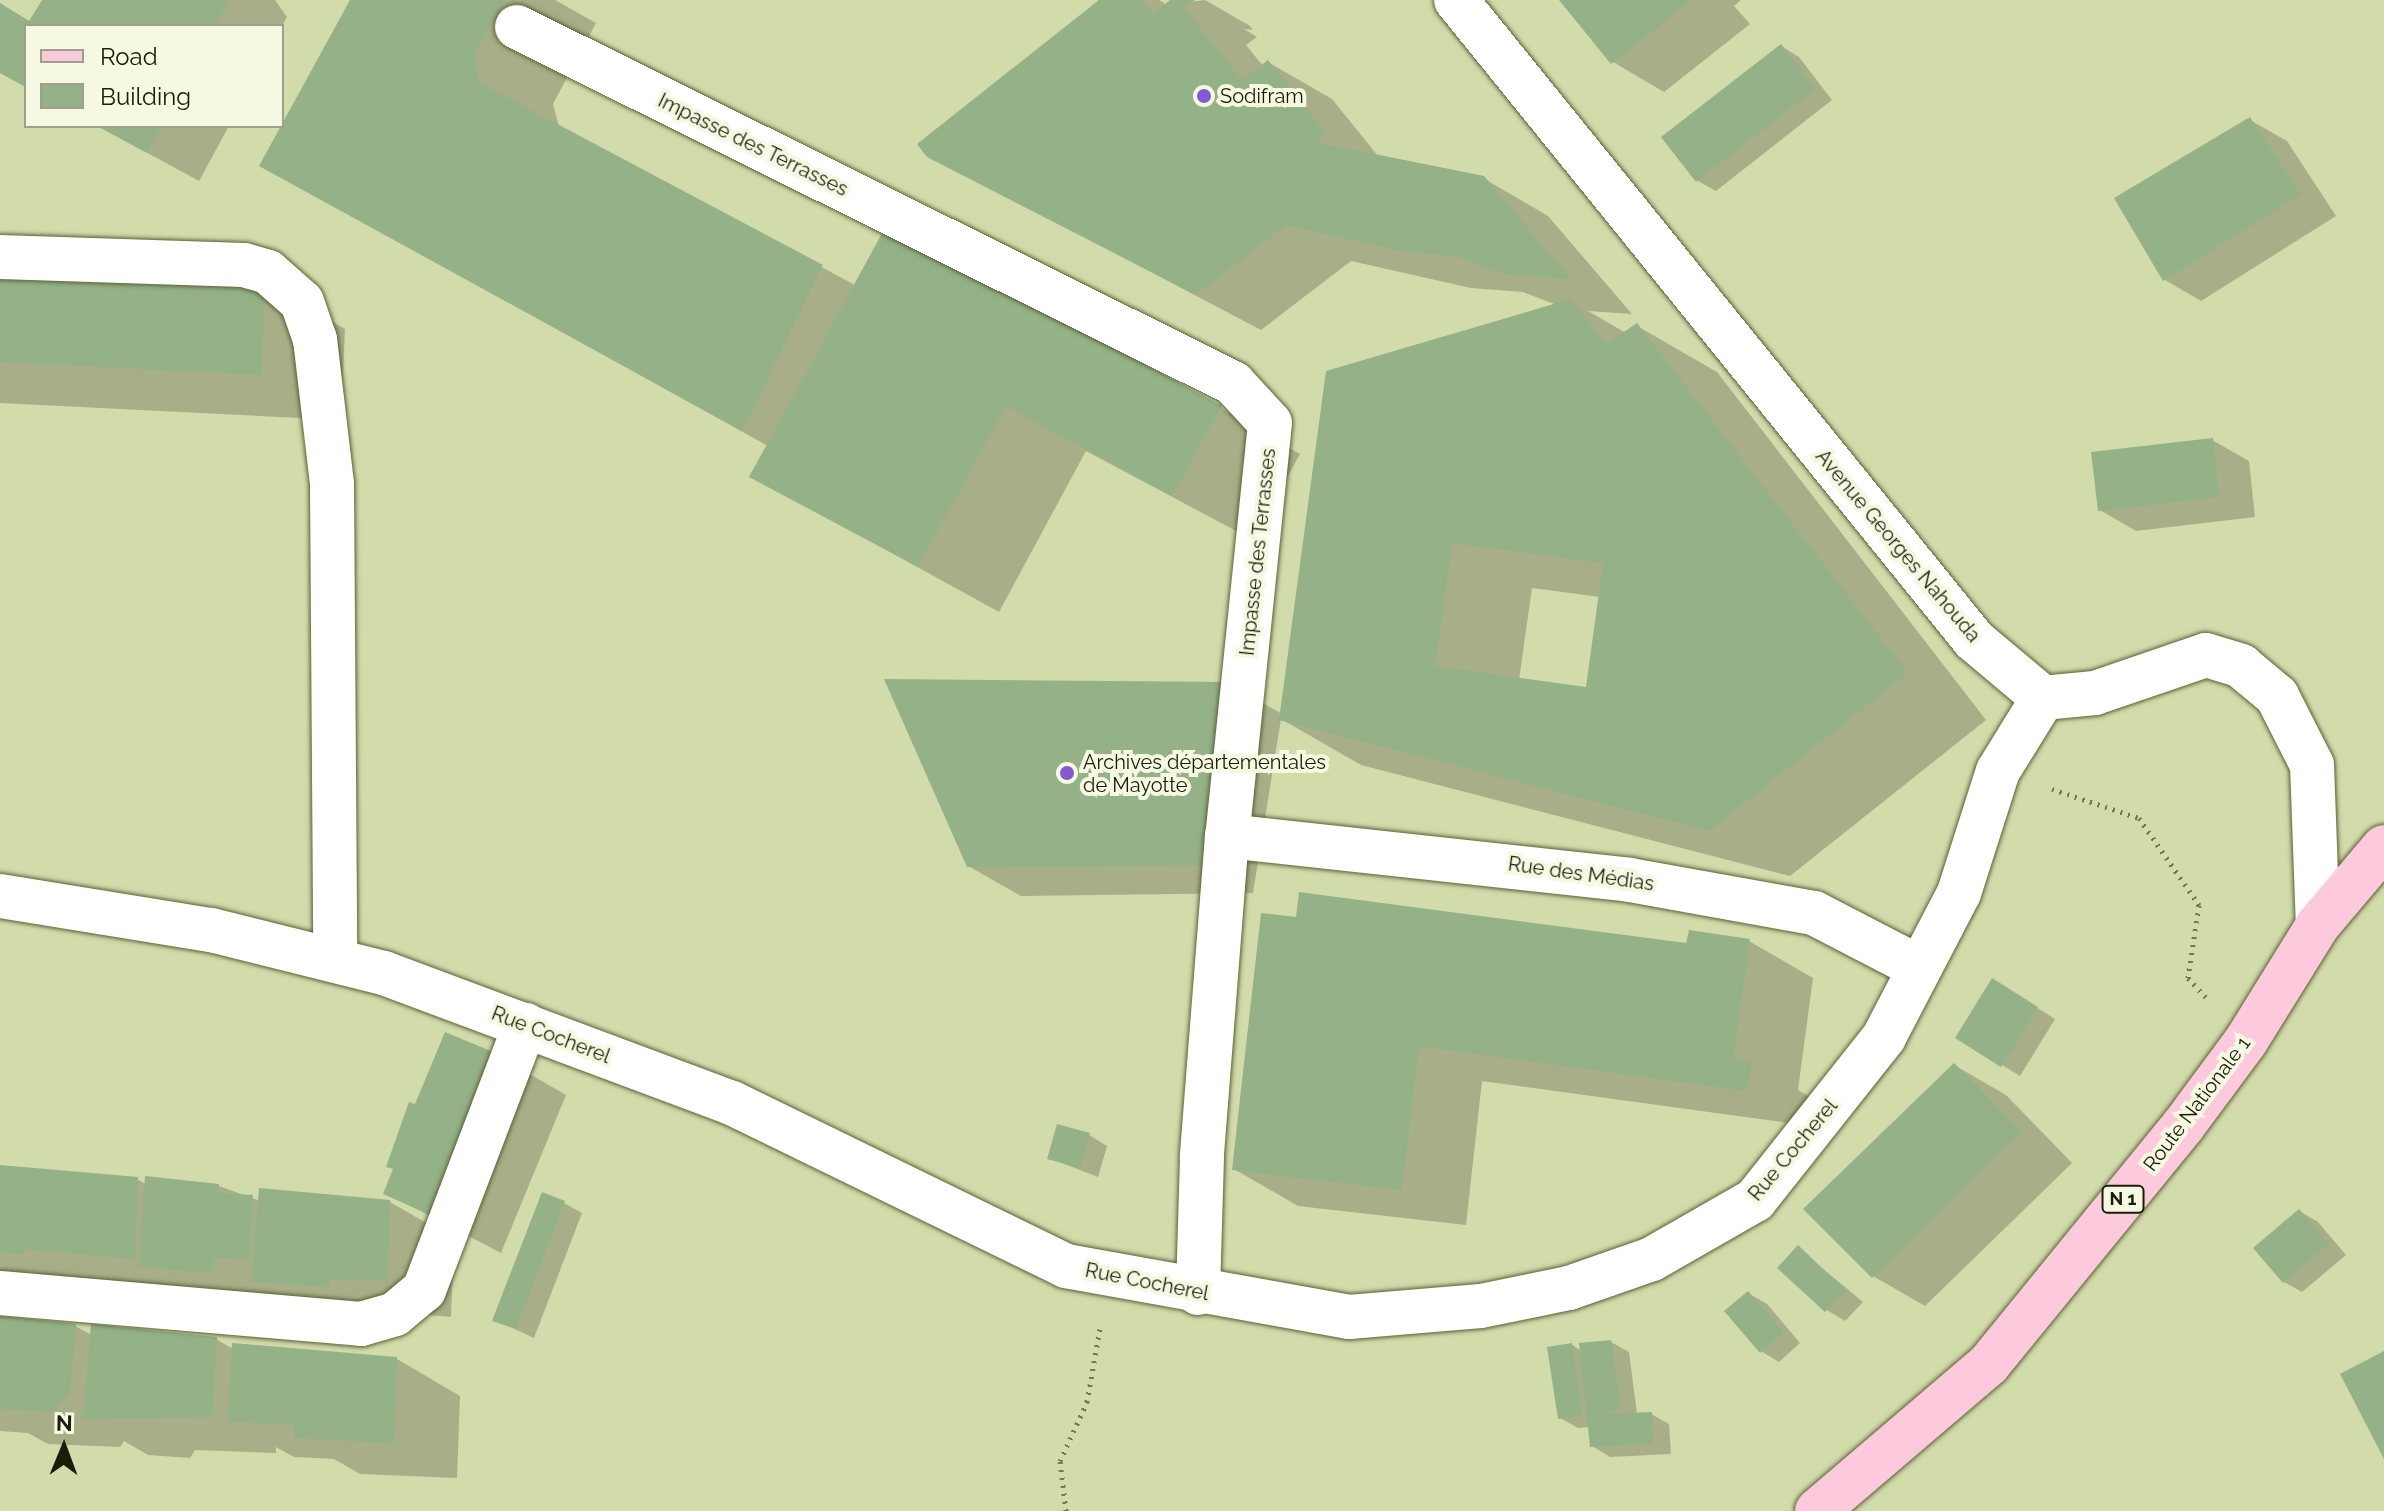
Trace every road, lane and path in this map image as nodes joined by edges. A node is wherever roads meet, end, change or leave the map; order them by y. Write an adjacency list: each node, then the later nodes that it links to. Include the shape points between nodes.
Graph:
1 (1456, 0): 4 (street, Avenue Georges Nahouda, via 1965,628)
2 (517, 27): 6 (street, Impasse des Terrasses, via 1233,383 1270,423)
3 (0, 257): 10 (street, via 244,265 268,272 302,302 315,339 332,484)
4 (2043, 698): 5 (street, Rue Cocherel); 9 (street, via 2095,693 2206,655 2241,666 2277,696 2312,765)
5 (1998, 771): 11 (street, Rue Cocherel, via 1959,893); 13 (path, via 2139,818 2199,905 2188,978)
6 (1227, 836): 11 (street, Rue des Médias, via 1630,880 1814,913); 16 (street, Impasse des Terrasses, via 1202,1157)
7 (2384, 847): 9 (main road, Route Nationale 1 / N 1)
8 (0, 896): 10 (street, Rue Cocherel, via 211,930)
9 (2318, 925): 13 (main road, Route Nationale 1 / N 1)
10 (335, 960): 12 (street, Rue Cocherel)
11 (1920, 968): 16 (street, Rue Cocherel, via 1884,1037 1755,1200 1652,1259 1569,1288 1481,1306 1349,1317)
12 (525, 1025): 14 (street, Rue Cocherel, via 732,1103 1066,1266); 15 (street, via 424,1290 395,1314 361,1324)
13 (2246, 1041): 18 (main road, Route Nationale 1 / N 1, via 1988,1365)
14 (1116, 1277): 16 (street, Rue Cocherel); 17 (path, via 1091,1359 1087,1402 1060,1461)
15 (0, 1293)
16 (1198, 1293)
17 (1066, 1511)
18 (1817, 1511)

